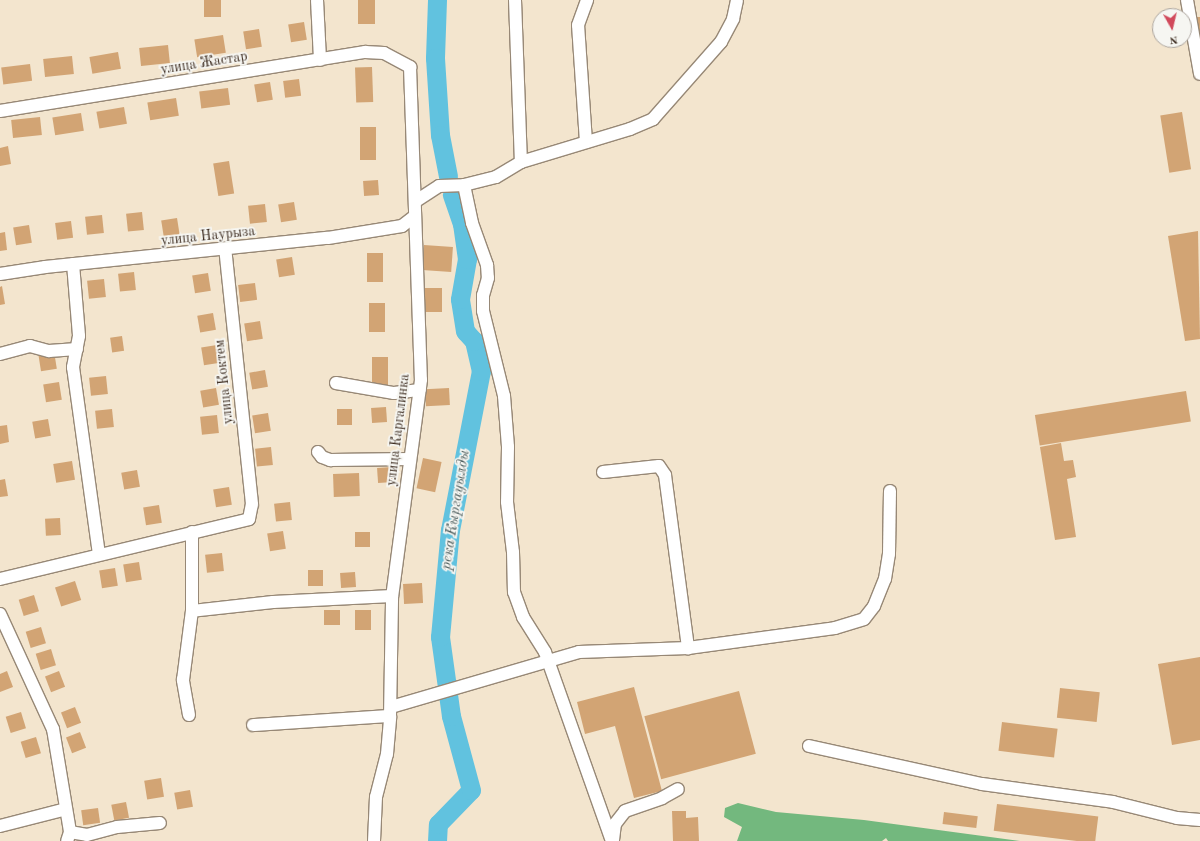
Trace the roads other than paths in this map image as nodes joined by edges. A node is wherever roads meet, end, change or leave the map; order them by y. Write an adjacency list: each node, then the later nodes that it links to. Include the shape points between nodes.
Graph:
1 (318, 0): 6 (street)
2 (515, 0): 11 (street)
3 (587, 0): 10 (street, via 578,25)
4 (738, 0): 10 (street, via 733,20 721,42 653,119)
5 (1187, 0): 8 (street)
6 (320, 60): 7 (street, улица Жастар, via 374,51 397,58); 9 (street, улица Жастар)
7 (410, 67): 13 (street, улица Каргалинка)
8 (1200, 74)
9 (0, 111)
10 (586, 142): 11 (street)
11 (521, 162): 12 (street, via 496,177)
12 (464, 185): 13 (street, via 439,186); 33 (street, via 472,224 487,265 488,278 483,295 483,311 504,396 508,447 507,502 513,552 514,592 523,617 535,634)
13 (416, 201): 14 (street, улица Каргалинка)
14 (415, 216): 15 (street, улица Наурыза, via 402,226 328,238); 21 (street, улица Каргалинка)
15 (225, 249): 16 (street, улица Наурыза); 26 (street, улица Коктем, via 252,513 249,519)
16 (73, 264): 17 (street, улица Наурыза); 18 (street, via 79,336)
17 (0, 274)
18 (77, 349): 19 (street, via 48,351 30,346); 27 (street, via 73,367)
19 (0, 354)
20 (336, 383): 21 (street, via 394,393)
21 (420, 390): 23 (street, улица Каргалинка)
22 (318, 452): 23 (street, via 330,460)
23 (410, 459): 29 (street, улица Каргалинка)
24 (603, 472): 32 (street, via 659,466 665,475)
25 (890, 491): 32 (street, via 889,554 885,579 874,606 864,619 835,628)
26 (192, 532): 27 (street); 30 (street)
27 (100, 554): 28 (street)
28 (0, 579)
29 (392, 596): 30 (street, via 273,602); 34 (street, улица Каргалинка)
30 (192, 611): 35 (street, via 183,680)
31 (0, 614): 39 (street, via 53,729)
32 (688, 648): 33 (street, via 579,652)
33 (548, 661): 34 (street); 45 (street)
34 (390, 711): 36 (street); 44 (street, улица Каргалинка, via 387,754 376,797)
35 (189, 715)
36 (253, 726)
37 (809, 746): 40 (street, via 982,784 1113,802 1177,818)
38 (678, 789): 45 (street, via 662,798 625,811 615,824)
39 (66, 809): 42 (street); 43 (street)
40 (1200, 820)
41 (160, 823): 43 (street, via 117,827 87,835)
42 (0, 826)
43 (68, 836)
44 (374, 841)
45 (612, 841)

